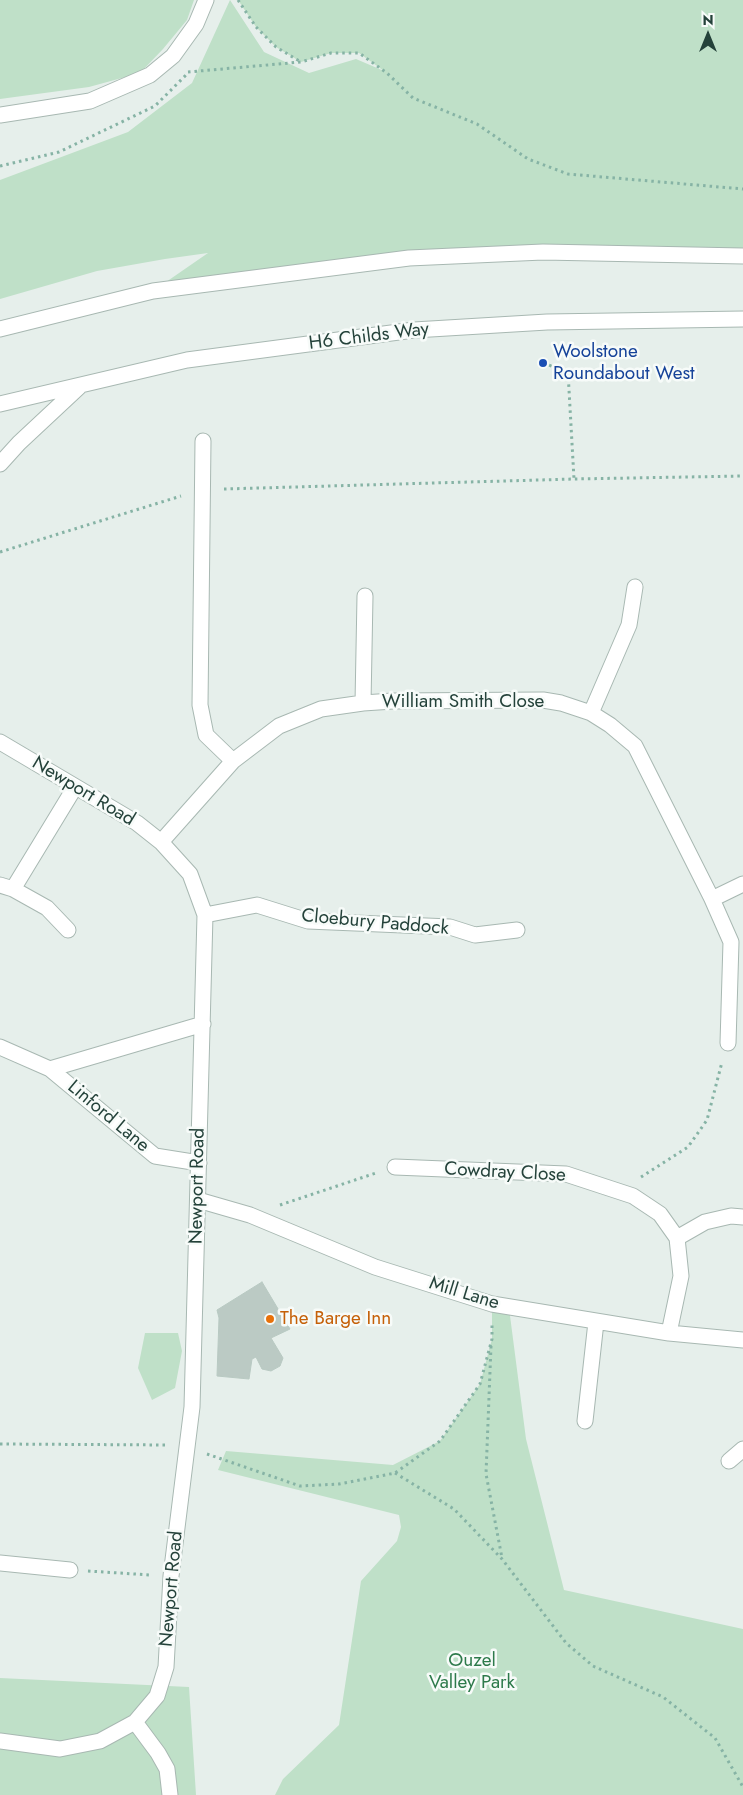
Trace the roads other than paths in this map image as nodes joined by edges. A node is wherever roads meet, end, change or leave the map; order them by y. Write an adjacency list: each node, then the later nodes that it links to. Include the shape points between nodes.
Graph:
1 (206, 0): 2 (street, via 196,24 173,56 150,75 90,101)
2 (0, 115)
3 (743, 256): 5 (street, via 543,252 408,258 153,291)
4 (743, 319): 6 (street, H6 Childs Way, via 547,322 414,330 187,360)
5 (0, 329)
6 (80, 386): 7 (street, H6 Childs Way); 9 (street)
7 (0, 404)
8 (203, 441): 15 (street, via 200,705 206,735)
9 (0, 464)
10 (635, 587): 13 (street, via 629,625)
11 (365, 596): 12 (street, William Smith Close)
12 (363, 703): 13 (street, William Smith Close, via 543,700); 15 (street, William Smith Close, via 321,710 279,726)
13 (591, 713): 20 (street, William Smith Close, via 635,746)
14 (0, 742): 16 (street, Newport Road)
15 (233, 761): 17 (street, William Smith Close)
16 (75, 787): 17 (street, Newport Road, via 136,823); 19 (street)
17 (161, 842): 21 (street, Newport Road, via 190,874)
18 (743, 884): 20 (street)
19 (6, 887): 22 (street, via 47,908)
20 (712, 899): 25 (street, William Smith Close, via 731,942)
21 (205, 915): 23 (street, Cloebury Paddock, via 257,905 308,921 450,927 475,935); 24 (street, Newport Road)
22 (68, 930)
23 (517, 930)
24 (203, 1024): 27 (street, Linford Lane); 28 (street, Newport Road)
25 (728, 1042)
26 (0, 1047): 27 (street, Linford Lane)
27 (50, 1069): 28 (street, Linford Lane, via 155,1156)
28 (199, 1163): 30 (street, Newport Road)
29 (396, 1167): 32 (street, Cowdray Close, via 566,1174 633,1196 660,1214)
30 (198, 1200): 33 (street, Mill Lane, via 250,1215 374,1267 492,1304); 41 (street, Newport Road, via 192,1407 170,1576 166,1667 157,1696)
31 (743, 1217): 32 (street, via 731,1216 705,1222)
32 (677, 1238): 34 (street, Cowdray Close, via 681,1276)
33 (596, 1322): 34 (street, Mill Lane); 36 (street)
34 (669, 1333): 35 (street, Mill Lane)
35 (743, 1340)
36 (584, 1421)
37 (743, 1449): 38 (street)
38 (729, 1461)
39 (0, 1563): 40 (street)
40 (70, 1570)
41 (135, 1722): 42 (street, Newport Road, via 100,1741 60,1749); 43 (street, via 167,1769)
42 (0, 1741)
43 (170, 1795)

